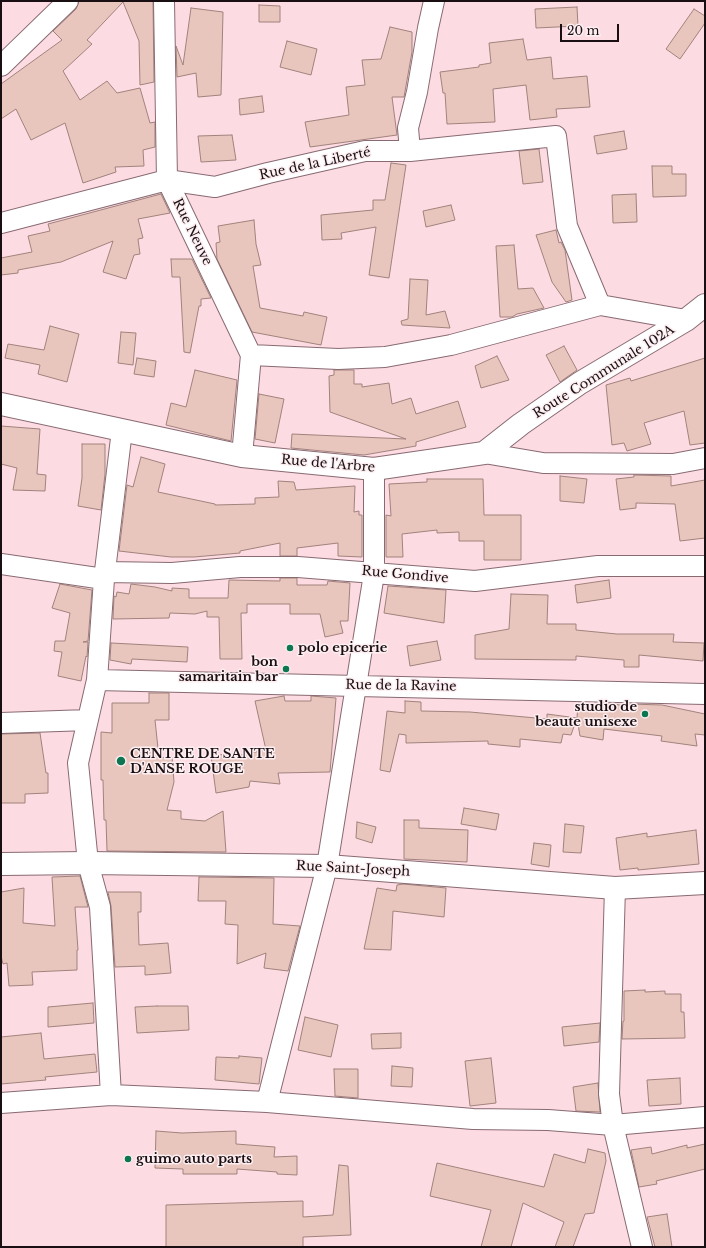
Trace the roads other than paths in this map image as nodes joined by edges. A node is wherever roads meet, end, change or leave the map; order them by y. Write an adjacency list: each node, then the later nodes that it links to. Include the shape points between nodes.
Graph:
1 (68, 1): 4 (street)
2 (164, 1): 6 (street, Rue Neuve)
3 (434, 1): 5 (street, via 418,92 408,128)
4 (1, 66)
5 (410, 151): 6 (street, Rue de la Liberté, via 365,151 215,187); 8 (street, Rue de la Liberté, via 556,136 567,226)
6 (167, 180): 7 (street, Rue de la Liberté); 11 (street, Rue Neuve)
7 (1, 223)
8 (600, 305): 10 (street); 11 (street, via 451,345 385,357 338,359)
9 (705, 305): 10 (street, Route Communale 102A)
10 (686, 320): 14 (street, Route Communale 102A, via 580,383)
11 (251, 355): 15 (street)
12 (1, 404): 13 (street, Rue de l'Arbre)
13 (122, 430): 15 (street, Rue de l'Arbre); 21 (street)
14 (484, 453): 16 (street, Rue de l'Arbre, via 544,463 673,464); 17 (street, Rue de l'Arbre)
15 (242, 456): 17 (street, Rue de l'Arbre)
16 (705, 458)
17 (374, 469): 20 (street)
18 (1, 564): 21 (street, Rue Gondive)
19 (705, 566): 20 (street, Rue Gondive, via 598,566 475,581)
20 (374, 574): 21 (street, Rue Gondive, via 343,570 240,567); 23 (street)
21 (104, 576): 22 (street)
22 (97, 680): 23 (street, Rue de la Ravine); 25 (street)
23 (356, 684): 24 (street, Rue de la Ravine); 29 (street)
24 (705, 694)
25 (88, 720): 26 (street); 27 (street, via 78,763)
26 (1, 723)
27 (88, 863): 28 (street, Rue Saint-Joseph); 29 (street, Rue Saint-Joseph); 32 (street, via 100,907)
28 (1, 864)
29 (327, 866): 31 (street, Rue Saint-Joseph); 33 (street)
30 (705, 883): 31 (street, Rue Saint-Joseph)
31 (615, 888): 36 (street, via 609,1094)
32 (111, 1095): 33 (street); 34 (street)
33 (267, 1102): 36 (street, via 473,1119 548,1120)
34 (1, 1103)
35 (705, 1117): 36 (street)
36 (613, 1125): 37 (street)
37 (642, 1247)

